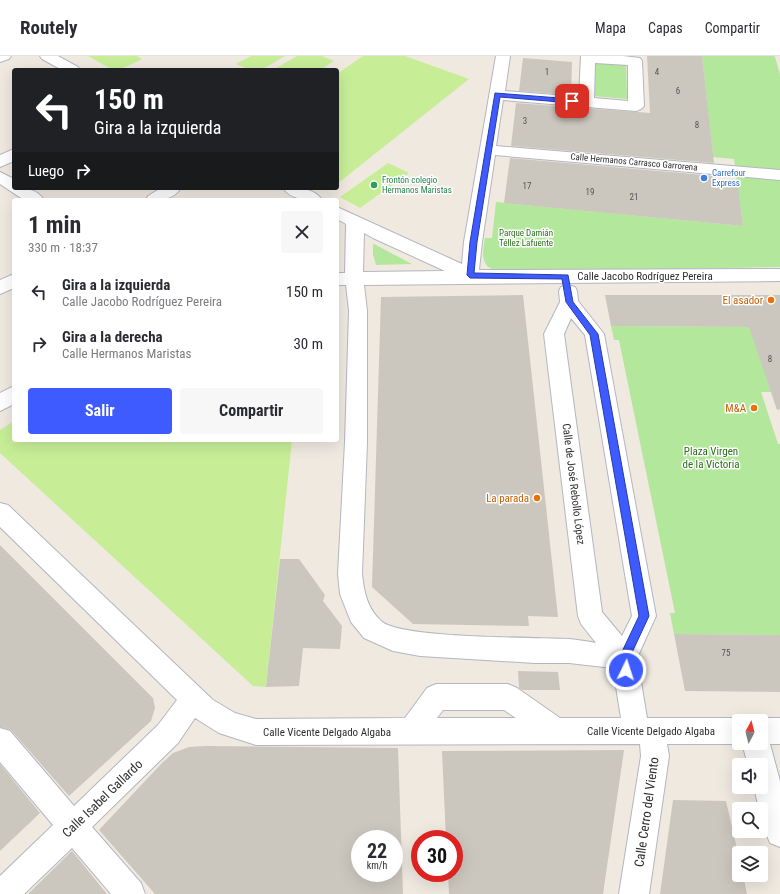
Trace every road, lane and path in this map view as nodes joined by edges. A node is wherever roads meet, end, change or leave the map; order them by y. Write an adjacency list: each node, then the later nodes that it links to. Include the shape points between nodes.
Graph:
1 (4, 56): 5 (street)
2 (47, 56): 6 (street)
3 (503, 56): 7 (street)
4 (588, 57): 8 (street); 8 (street, via 635,61 636,106)
5 (0, 58)
6 (69, 68)
7 (497, 95): 8 (street); 9 (street)
8 (586, 102)
9 (488, 150): 12 (street, Calle Hermanos Carrasco Garrorena); 23 (street)
10 (12, 155): 11 (street)
11 (0, 162)
12 (780, 175)
13 (0, 177): 14 (street)
14 (12, 185)
15 (20, 190): 18 (street)
16 (170, 190): 19 (street)
17 (295, 190): 20 (street)
18 (33, 198)
19 (157, 198)
20 (310, 198)
21 (339, 213): 22 (street, Calle Jacobo Rodríguez Pereira)
22 (355, 222): 23 (street, Calle Jacobo Rodríguez Pereira); 26 (street)
23 (470, 275): 25 (street, Calle Jacobo Rodríguez Pereira); 26 (street)
24 (780, 275): 25 (street, Calle Jacobo Rodríguez Pereira)
25 (566, 276): 29 (street)
26 (345, 279): 37 (street, via 358,310 350,574 352,594 360,614 373,630 393,639 413,643 568,651)
27 (12, 281): 28 (street)
28 (0, 288)
29 (570, 302): 30 (street, Calle de José Rebollo López); 31 (street)
30 (559, 325): 31 (street); 35 (street, Calle de José Rebollo López, via 554,334 590,616)
31 (588, 327): 36 (street, via 594,334 644,616)
32 (12, 395): 33 (street)
33 (0, 403)
34 (0, 512): 38 (street, Calle Vicente Delgado Algaba)
35 (604, 633): 36 (street); 37 (street, Calle de José Rebollo López)
36 (635, 635): 37 (street)
37 (624, 658): 39 (street, Calle de José Rebollo López)
38 (193, 697): 39 (street, Calle Vicente Delgado Algaba, via 217,718 234,727 256,732); 45 (street, Calle Isabel Gallardo, via 168,734)
39 (643, 730): 40 (street, Calle Vicente Delgado Algaba); 49 (street, Calle Cerro del Viento, via 655,756)
40 (732, 731)
41 (768, 731): 42 (street)
42 (780, 731)
43 (0, 741): 45 (street)
44 (758, 750): 46 (street)
45 (73, 825): 47 (street, Calle Isabel Gallardo); 48 (street)
46 (780, 833)
47 (3, 894)
48 (130, 894)
49 (634, 894)

